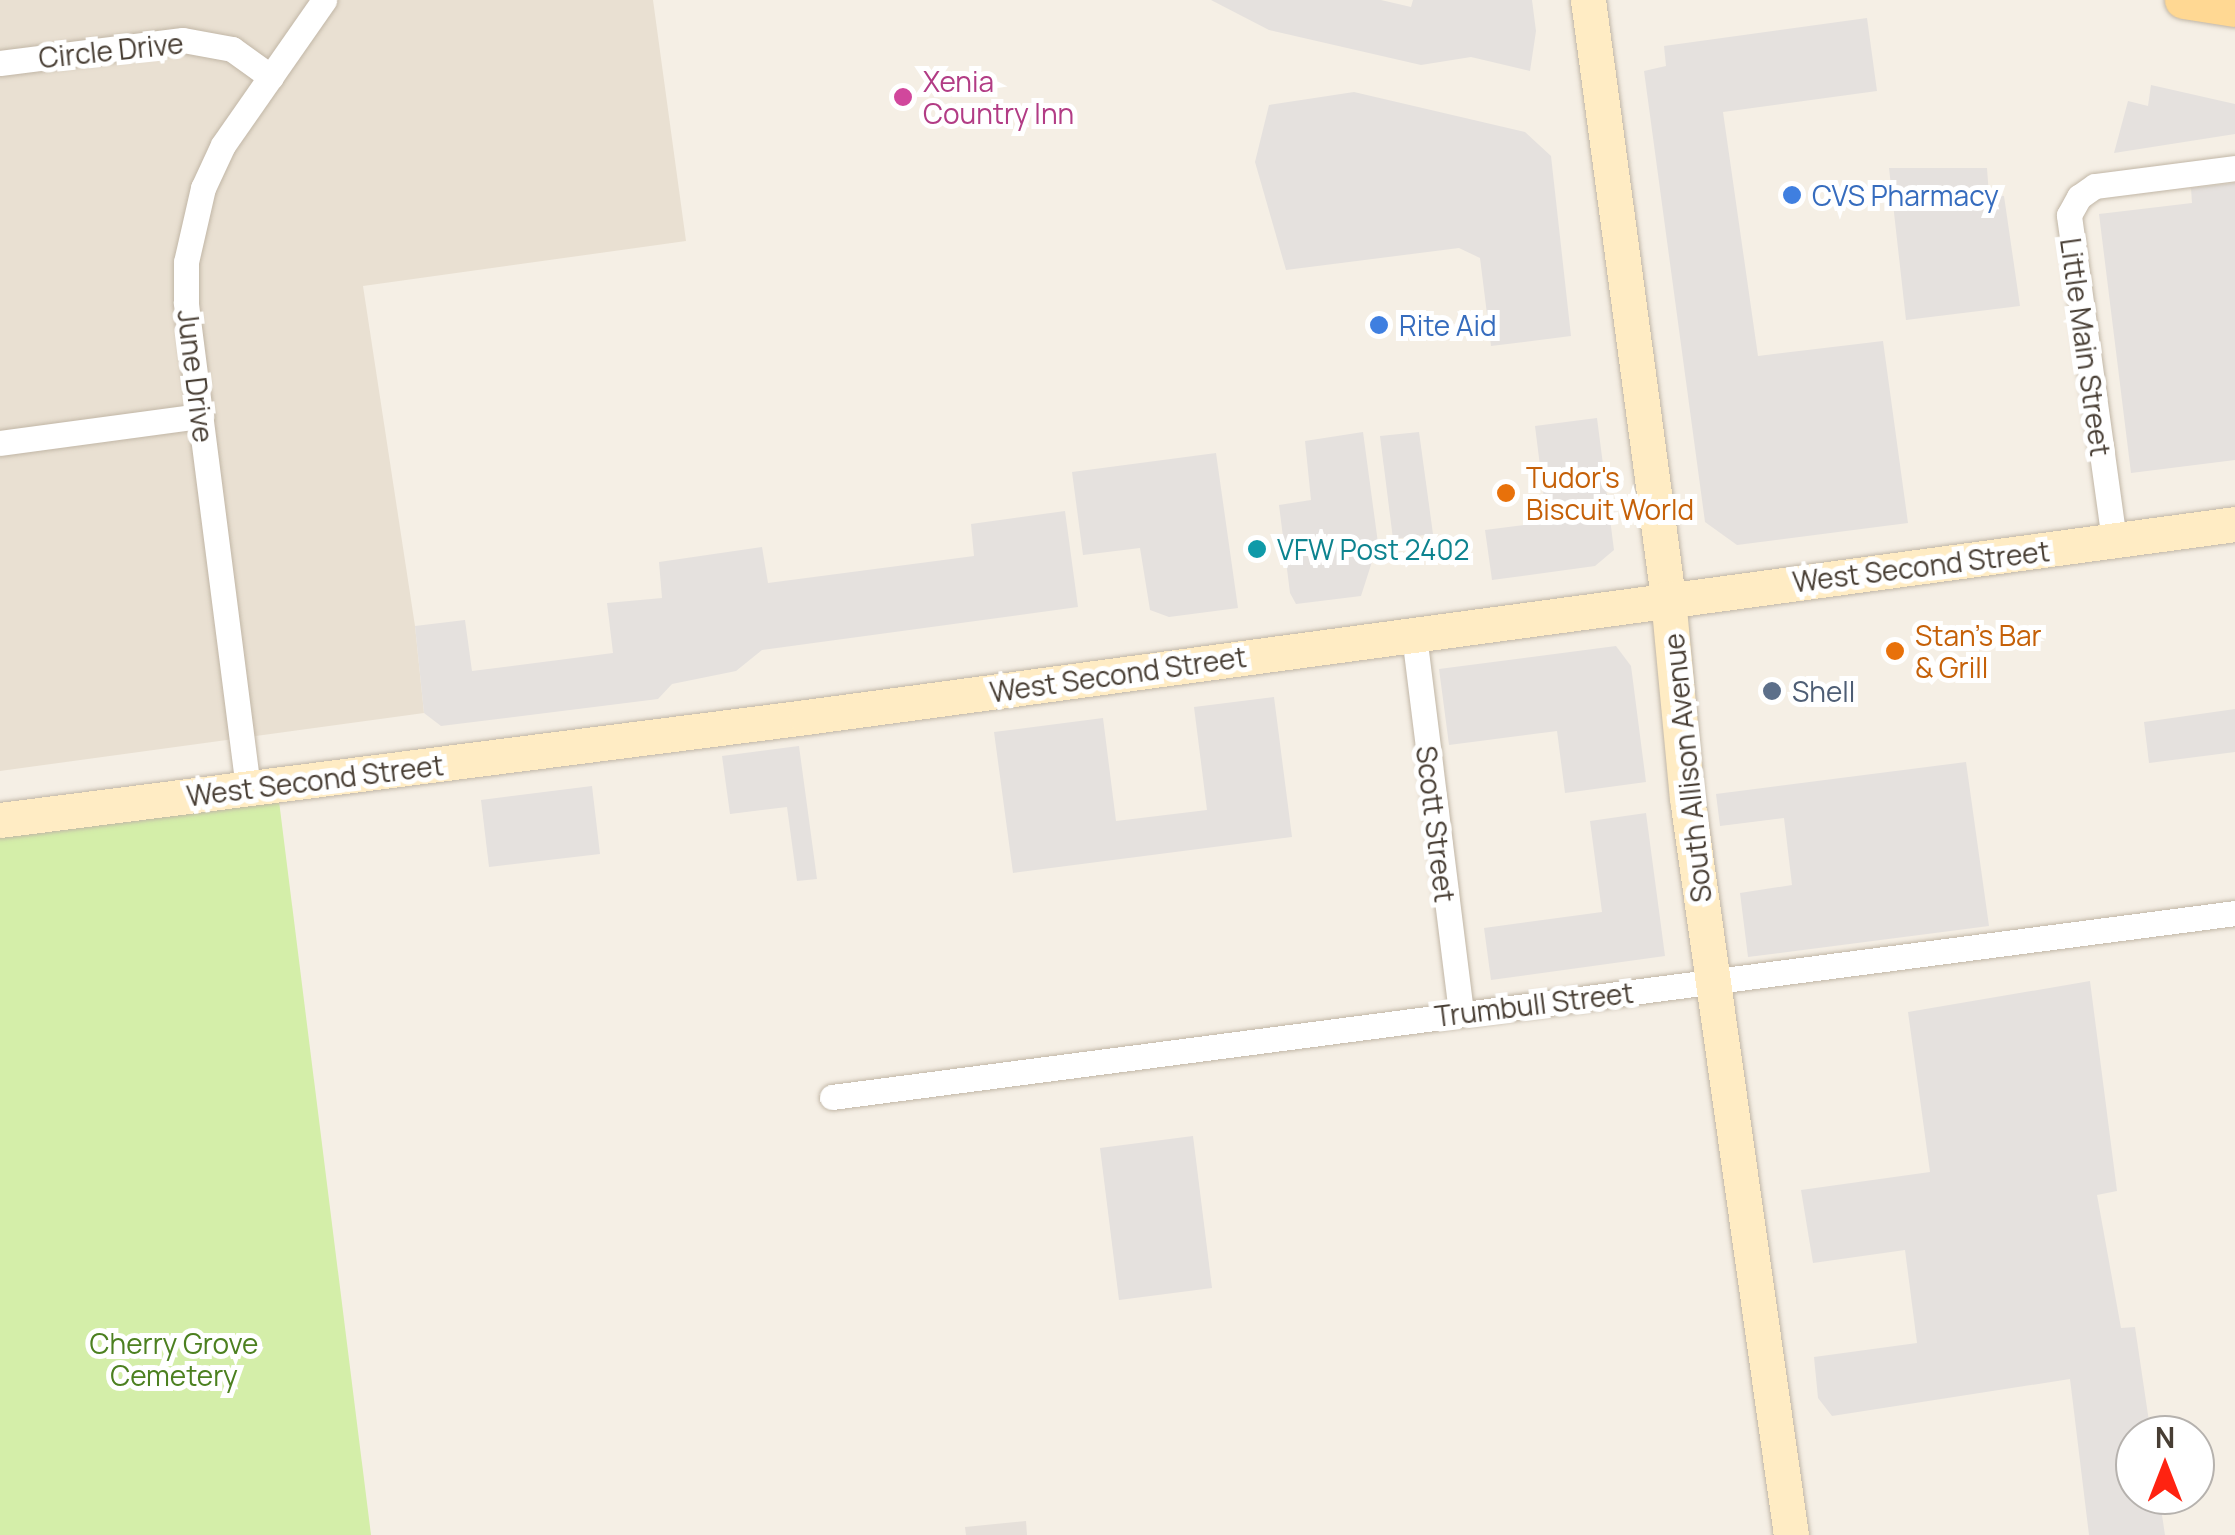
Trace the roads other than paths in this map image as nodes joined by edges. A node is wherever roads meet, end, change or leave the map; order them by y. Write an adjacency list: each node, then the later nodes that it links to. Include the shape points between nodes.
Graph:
1 (324, 0): 6 (street, June Drive)
2 (1588, 0): 12 (main road, South Allison Avenue)
3 (2184, 0): 4 (main road)
4 (2235, 8)
5 (0, 63): 6 (street, Circle Drive, via 183,40 232,49)
6 (271, 76): 8 (street, June Drive, via 222,145 192,227 186,302)
7 (2235, 168): 11 (street, Little Main Street, via 2095,186 2069,215)
8 (201, 416): 9 (street); 14 (street, June Drive)
9 (0, 443)
10 (2235, 524): 11 (main road, West Second Street)
11 (2114, 540): 12 (main road, West Second Street)
12 (1668, 598): 13 (main road, West Second Street); 17 (main road, South Allison Avenue)
13 (1414, 634): 14 (main road, West Second Street); 18 (street, Scott Street)
14 (248, 788): 15 (main road, West Second Street)
15 (0, 820)
16 (2235, 912): 17 (street, Trumbull Street)
17 (1712, 982): 18 (street, Trumbull Street); 20 (main road, South Allison Avenue)
18 (1461, 1014): 19 (street, Trumbull Street)
19 (832, 1097)
20 (1791, 1535)

